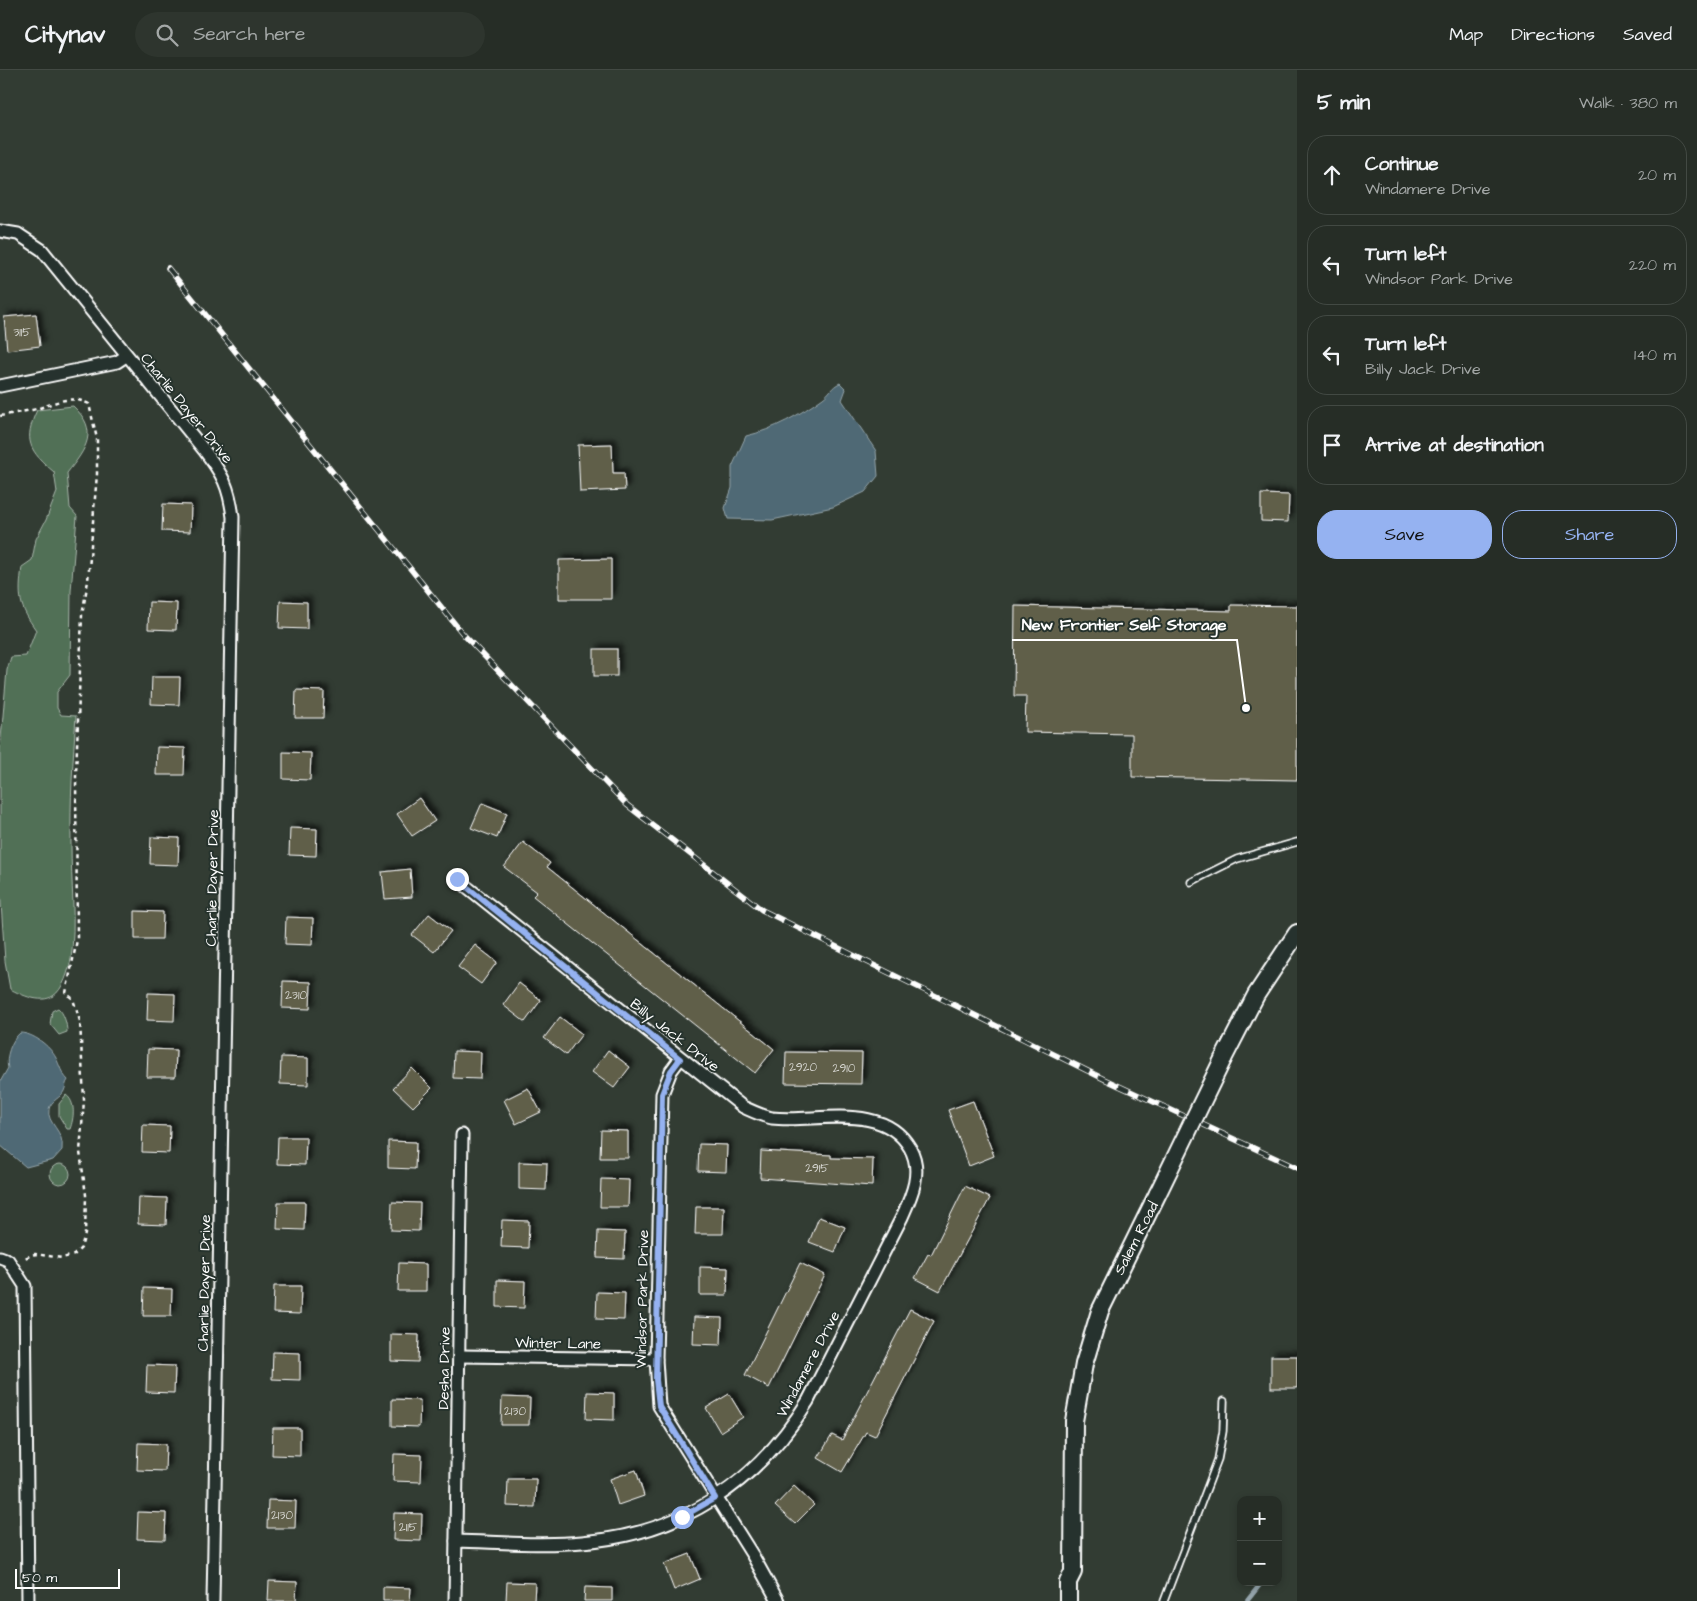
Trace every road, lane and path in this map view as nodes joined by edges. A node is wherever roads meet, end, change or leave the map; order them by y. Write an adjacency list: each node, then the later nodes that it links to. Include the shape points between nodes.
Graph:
1 (0, 231): 2 (street, Charlie Dayer Drive, via 18,234 42,250)
2 (126, 356): 3 (street, via 117,362); 21 (street, Charlie Dayer Drive, via 219,471 230,492 233,517)
3 (0, 386)
4 (0, 416): 13 (path, via 70,398 80,400 89,404 97,439 88,582 82,616 76,774 77,940 66,992 73,999 80,1021 84,1100 80,1152 86,1195 86,1234 74,1256 62,1258 35,1254 17,1261)
5 (1297, 842): 7 (lane, via 1237,859)
6 (457, 879): 9 (street, Billy Jack Drive)
7 (1191, 882)
8 (1297, 933): 19 (main road, Salem Road, bridge, via 1256,995 1100,1311 1084,1364 1074,1421)
9 (680, 1059): 11 (street, Billy Jack Drive, via 757,1114 771,1118 866,1119 895,1130); 15 (street, Windsor Park Drive, via 671,1071 662,1094)
10 (462, 1135): 14 (street, Desha Drive)
11 (905, 1140): 17 (street, Windamere Drive, via 915,1164 912,1196 808,1401 774,1450 756,1468)
12 (0, 1257): 13 (street, via 8,1260)
13 (12, 1267): 20 (street, via 25,1286)
14 (460, 1356): 15 (street, Winter Lane); 18 (street, Desha Drive)
15 (656, 1359): 17 (street, Windsor Park Drive, via 659,1406)
16 (1224, 1401): 26 (lane, via 1218,1459)
17 (715, 1498): 18 (street, Windamere Drive, via 659,1527 629,1535 581,1542); 23 (street, Windsor Park Drive)
18 (456, 1541): 22 (street, Desha Drive)
19 (1073, 1572): 24 (main road, Salem Road, via 1068,1582); 25 (main road, Salem Road, via 1078,1582)
20 (28, 1601)
21 (213, 1601)
22 (455, 1601)
23 (778, 1601)
24 (1068, 1601)
25 (1079, 1601)
26 (1164, 1601)

